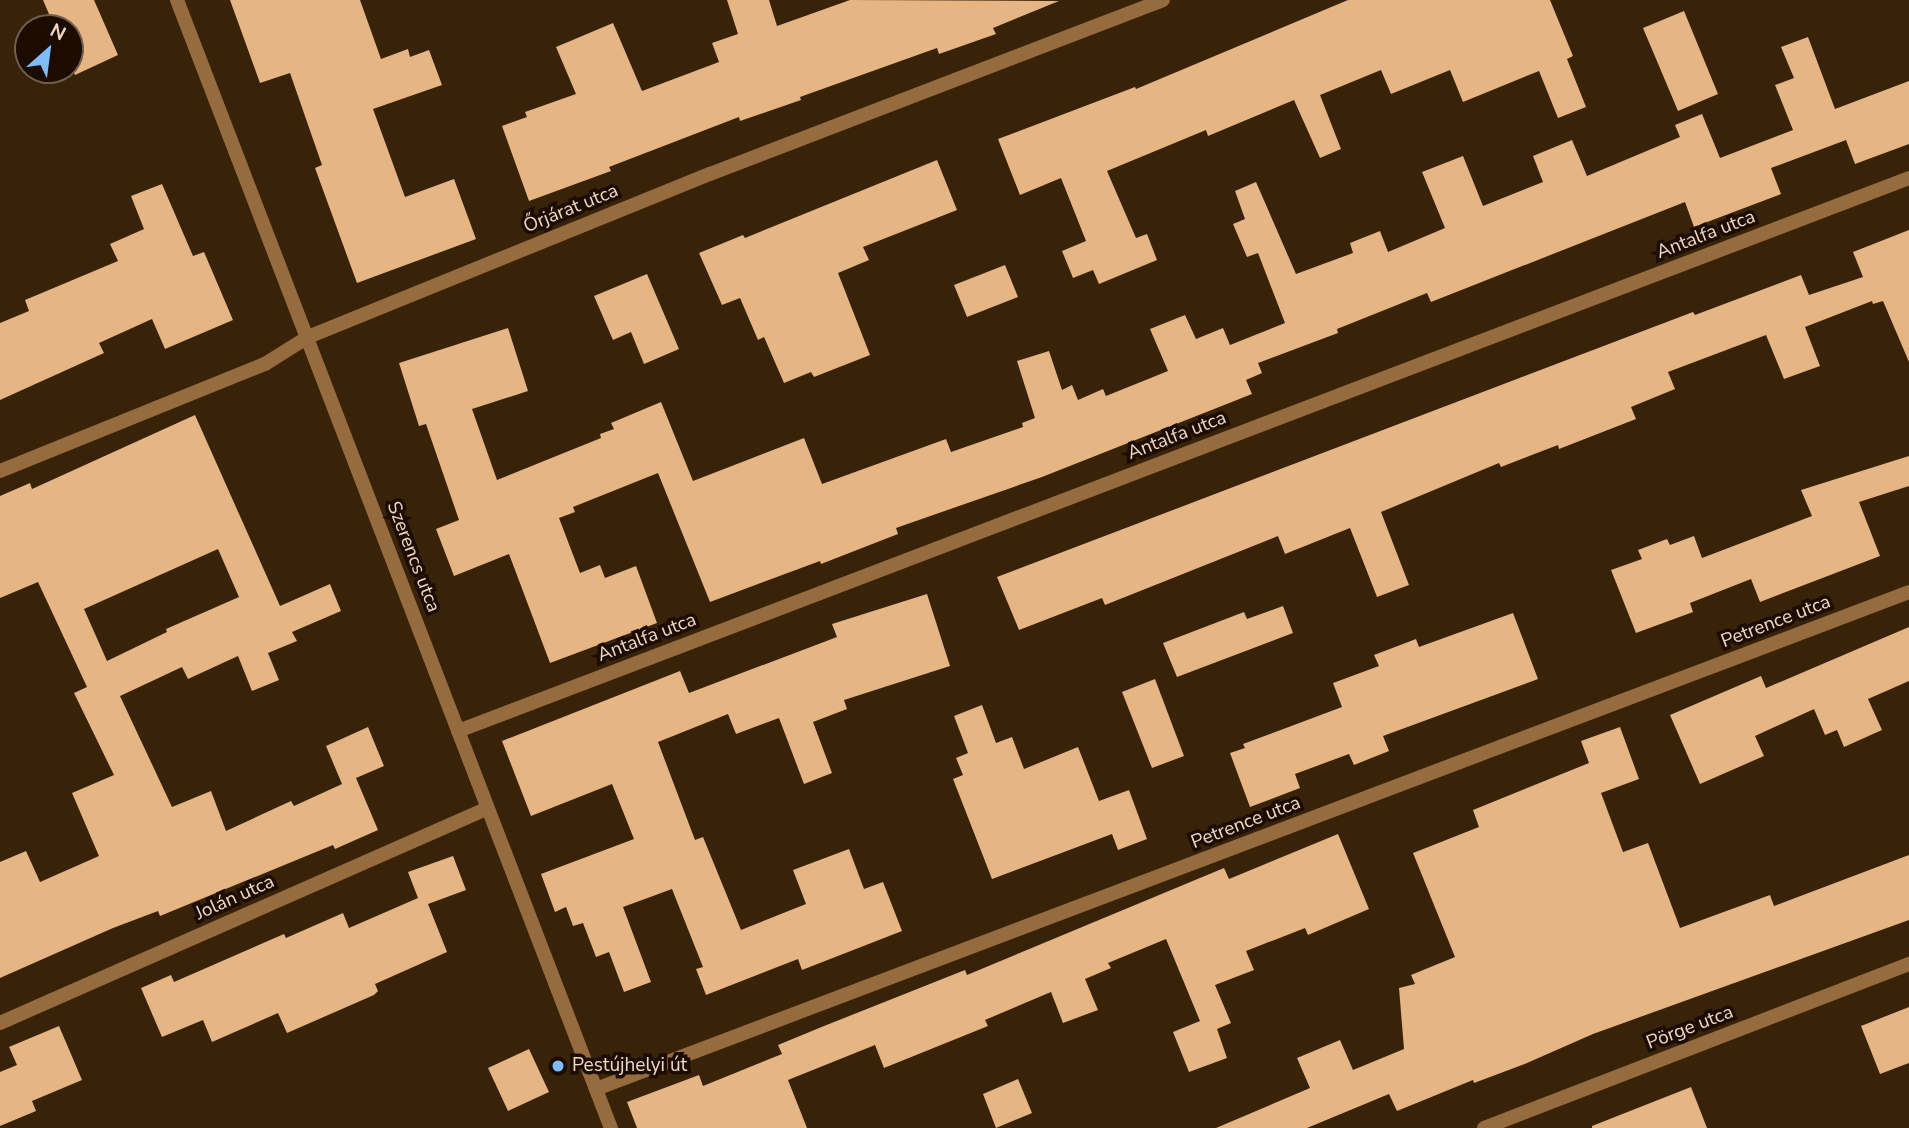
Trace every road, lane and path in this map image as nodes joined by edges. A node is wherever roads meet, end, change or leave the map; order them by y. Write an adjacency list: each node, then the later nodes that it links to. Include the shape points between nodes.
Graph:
1 (177, 0): 4 (street, Szerencs utca)
2 (1163, 0): 4 (street, Őrjárat utca, via 710,174)
3 (1909, 178): 7 (street, Antalfa utca)
4 (308, 337): 5 (street, Őrjárat utca, via 265,364); 7 (street, Szerencs utca)
5 (0, 471)
6 (1909, 592): 11 (street, Petrence utca)
7 (458, 731): 8 (street, Szerencs utca)
8 (486, 809): 10 (street, Jolán utca); 11 (street, Szerencs utca)
9 (1909, 964): 13 (street, Pörge utca)
10 (0, 1023)
11 (596, 1089): 12 (street, Szerencs utca)
12 (611, 1128)
13 (1484, 1128)

